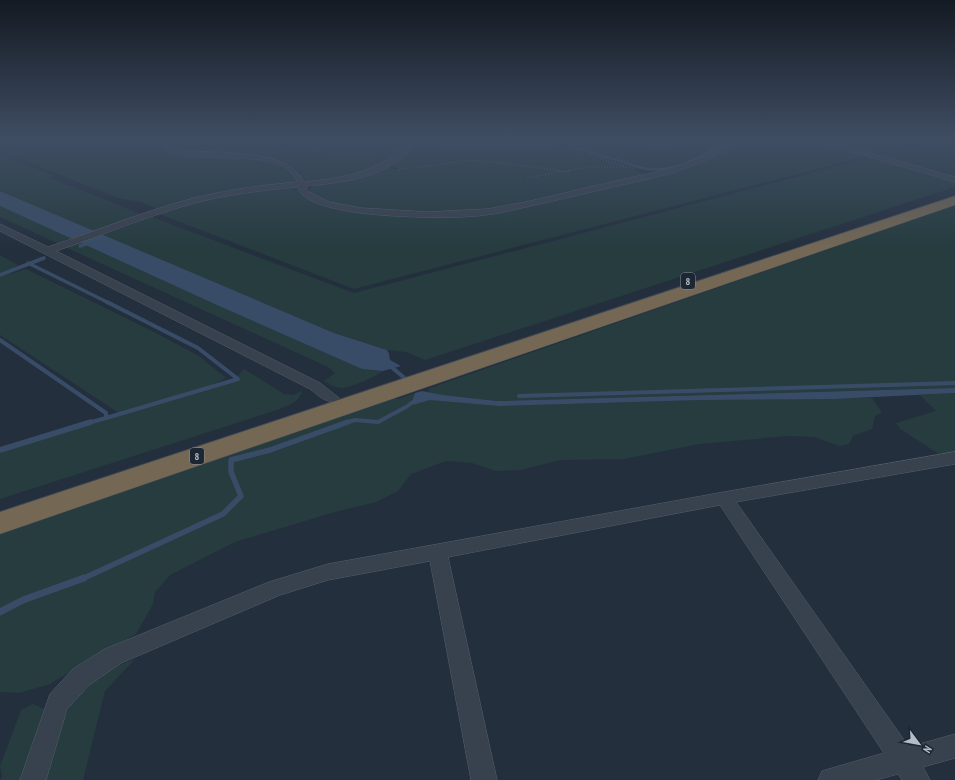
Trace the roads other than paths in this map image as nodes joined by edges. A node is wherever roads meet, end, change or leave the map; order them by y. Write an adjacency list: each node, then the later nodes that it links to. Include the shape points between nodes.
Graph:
1 (296, 175): 6 (street)
2 (353, 175): 6 (street)
3 (656, 175): 6 (street, via 504,209 453,214 395,214 344,208 313,199 304,192)
4 (939, 175): 5 (street)
5 (955, 180)
6 (302, 184): 10 (street, via 225,194 185,203)
7 (955, 193): 11 (highway, 8)
8 (955, 200): 11 (highway, 8)
9 (0, 227): 10 (street)
10 (48, 251): 13 (street, via 315,386)
11 (424, 373): 12 (highway, 8)
12 (390, 385): 13 (highway, 8); 17 (highway, 8)
13 (332, 398): 16 (highway, 8)
14 (955, 458): 15 (street)
15 (724, 498): 18 (street); 20 (street)
16 (0, 507)
17 (0, 523)
18 (438, 552): 21 (street, via 328,572 276,588 113,656 81,677 58,702); 22 (street)
19 (955, 746): 20 (street)
20 (903, 760): 23 (street); 24 (street)
21 (33, 780)
22 (484, 780)
23 (831, 780)
24 (917, 780)

